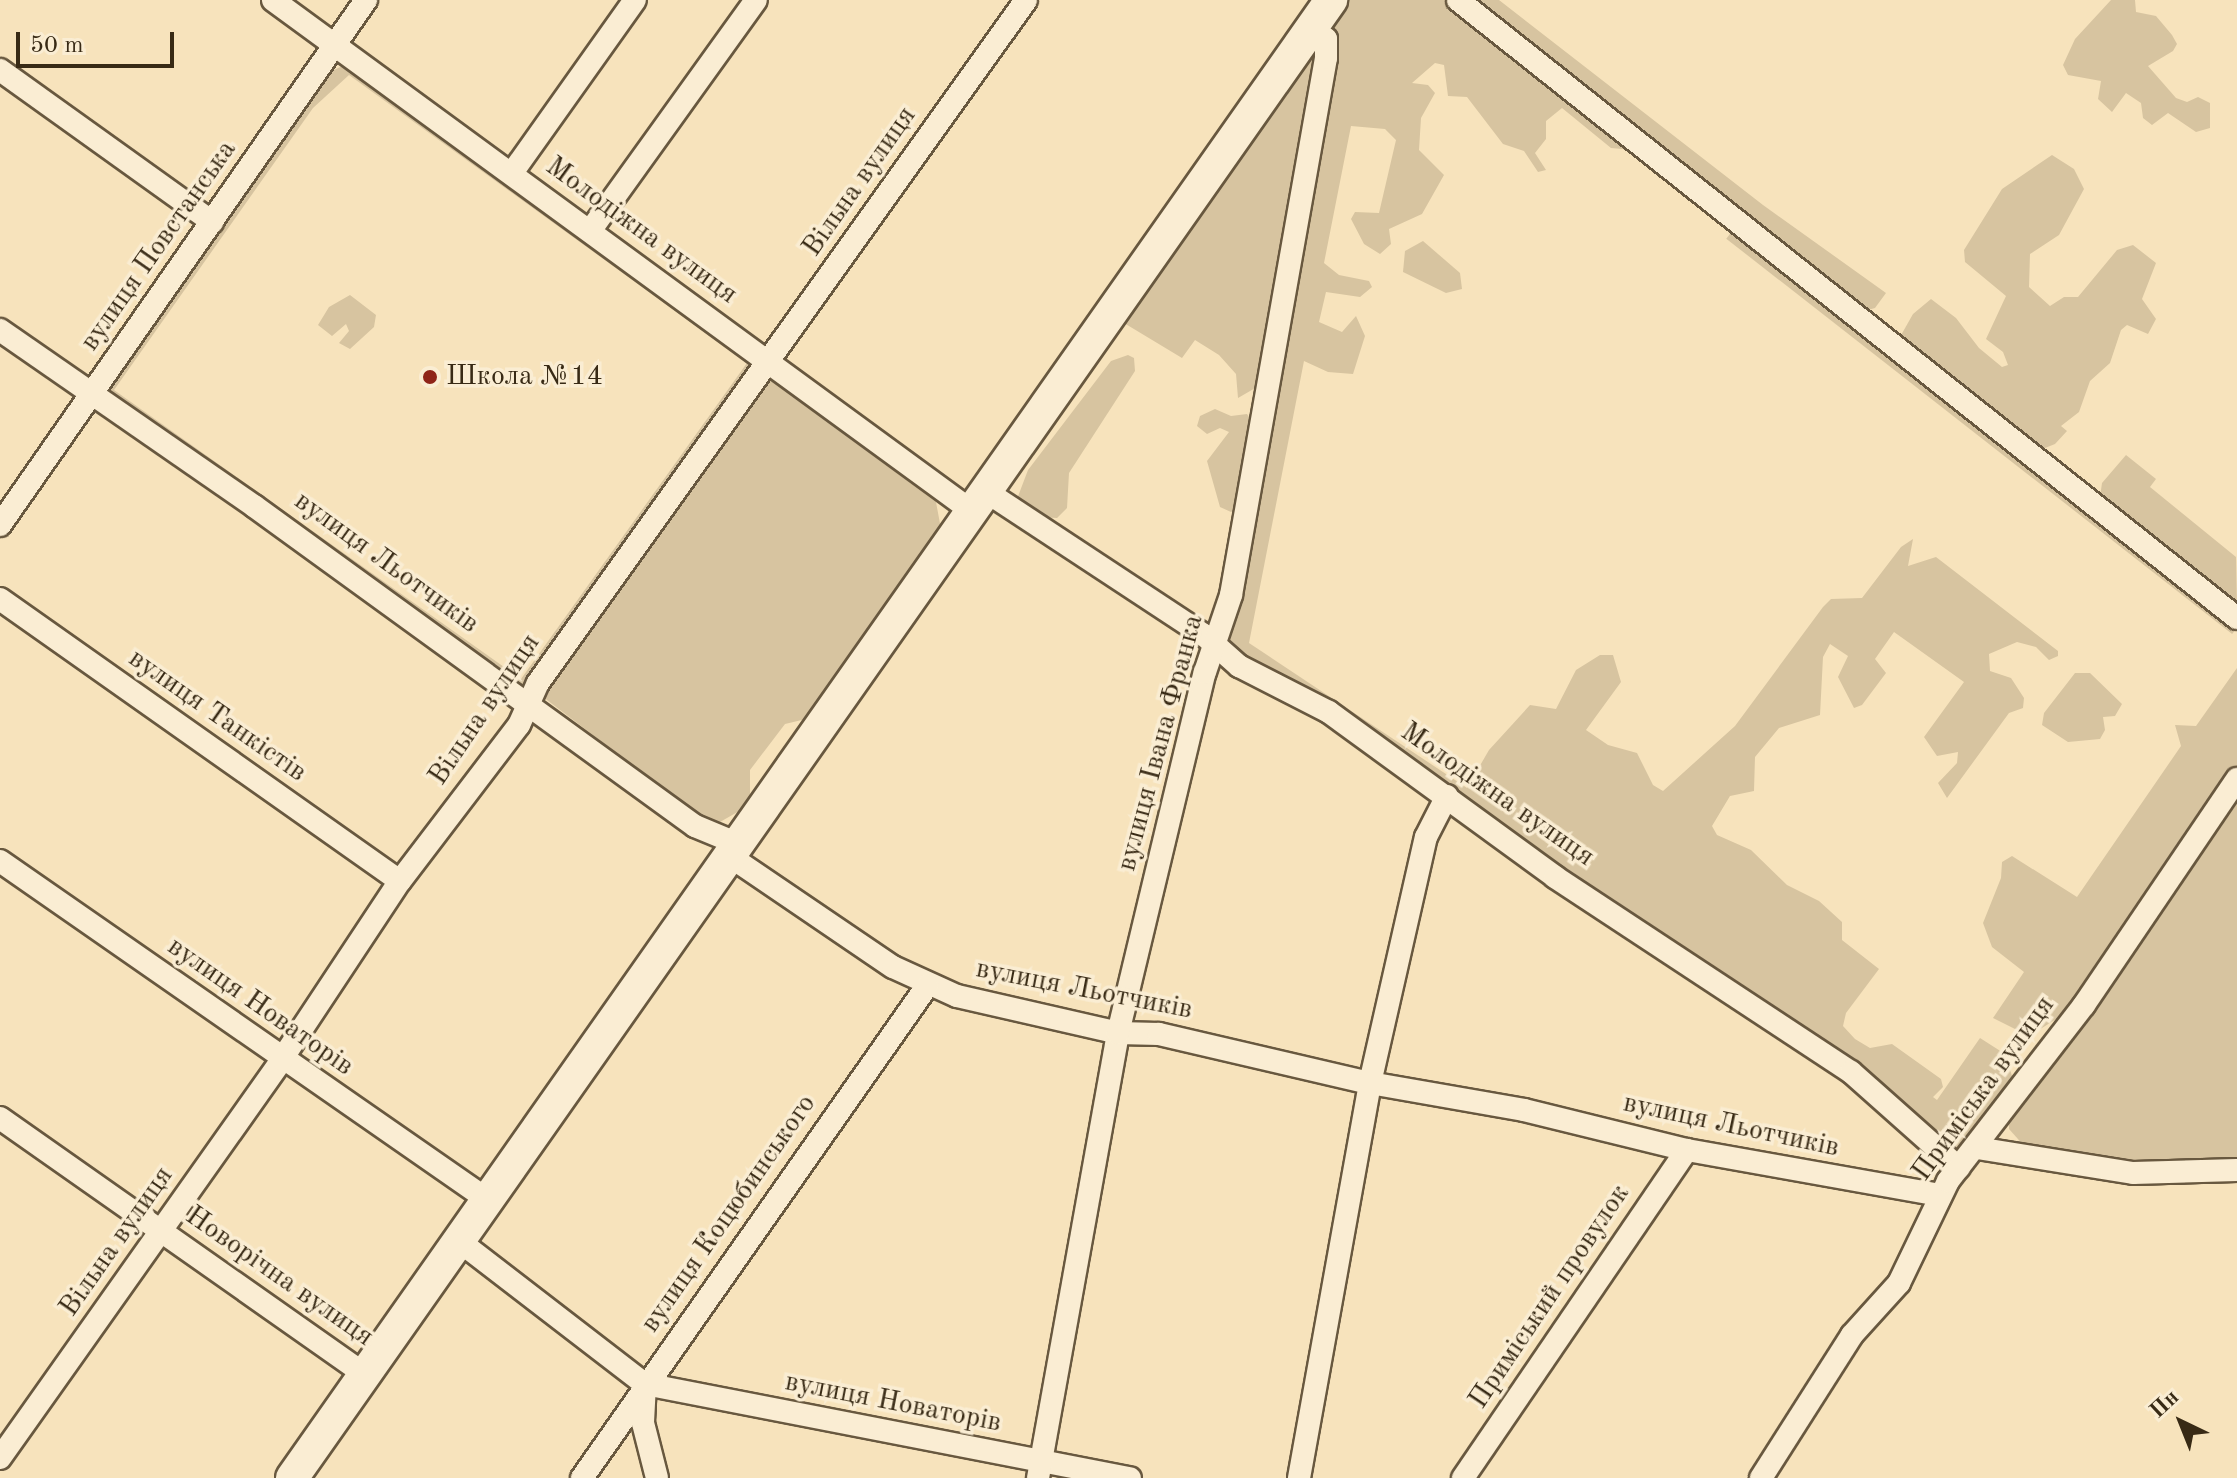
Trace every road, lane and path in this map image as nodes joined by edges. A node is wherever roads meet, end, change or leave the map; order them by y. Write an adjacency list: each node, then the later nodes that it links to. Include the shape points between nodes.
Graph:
1 (273, 0): 9 (street, Молодіжна вулиця)
2 (366, 0): 9 (street, вулиця Повстанська)
3 (635, 0): 11 (street)
4 (756, 0): 13 (street)
5 (1026, 0): 15 (street, Вільна вулиця)
6 (1331, 0): 8 (street)
7 (1458, 0): 20 (street)
8 (1311, 28): 17 (street); 21 (street, вулиця Івана Франка, via 1326,39 1326,58 1226,619)
9 (335, 45): 11 (street, Молодіжна вулиця); 12 (street, вулиця Повстанська)
10 (0, 70): 12 (street)
11 (512, 173): 13 (street, Молодіжна вулиця)
12 (212, 222): 16 (street, вулиця Повстанська)
13 (590, 231): 15 (street, Молодіжна вулиця)
14 (0, 330): 16 (street, вулиця Льотчиків)
15 (769, 362): 17 (street, Молодіжна вулиця); 22 (street, Вільна вулиця)
16 (93, 395): 18 (street, вулиця Повстанська); 22 (street, вулиця Льотчиків)
17 (980, 502): 21 (street, Молодіжна вулиця); 25 (street)
18 (0, 525)
19 (0, 599): 27 (street, вулиця Танкістів)
20 (2237, 618)
21 (1214, 644): 24 (street, Молодіжна вулиця, via 1239,666 1329,712); 29 (street, вулиця Івана Франка)
22 (527, 702): 25 (street, вулиця Льотчиків); 27 (street, Вільна вулиця, via 519,725)
23 (2237, 779): 33 (street, Приміська вулиця, via 2084,1005)
24 (1447, 796): 31 (street, via 1426,837); 35 (street, Молодіжна вулиця, via 1555,877 1851,1072)
25 (732, 849): 28 (street, вулиця Льотчиків); 38 (street)
26 (0, 861): 30 (street, вулиця Новаторів)
27 (400, 881): 30 (street, Вільна вулиця)
28 (927, 986): 29 (street, вулиця Льотчиків); 42 (street, вулиця Коцюбинського)
29 (1118, 1033): 31 (street, вулиця Льотчиків, via 1159,1034); 44 (street, вулиця Івана Франка)
30 (282, 1059): 38 (street, вулиця Новаторів); 39 (street, Вільна вулиця)
31 (1370, 1083): 34 (street, вулиця Льотчиків, via 1479,1101); 49 (street)
32 (0, 1118): 39 (street, Новорічна вулиця)
33 (1977, 1148): 35 (street, Приміська вулиця); 36 (street, via 2133,1173)
34 (1687, 1150): 37 (street, вулиця Льотчиків); 50 (street, Приміський провулок)
35 (1959, 1168): 37 (street, Приміська вулиця)
36 (2237, 1170)
37 (1939, 1195): 51 (street, Приміська вулиця, via 1928,1231 1899,1283 1852,1335)
38 (488, 1200): 40 (street)
39 (162, 1231): 41 (street, Новорічна вулиця); 43 (street, Вільна вулиця)
40 (459, 1241): 41 (street); 42 (street)
41 (365, 1375): 45 (street)
42 (645, 1384): 44 (street, вулиця Новаторів); 46 (street, вулиця Коцюбинського); 47 (street, via 643,1423)
43 (0, 1458)
44 (1040, 1470): 48 (street, вулиця Новаторів)
45 (292, 1478)
46 (582, 1478)
47 (657, 1478)
48 (1130, 1478)
49 (1299, 1478)
50 (1463, 1478)
51 (1761, 1478)

